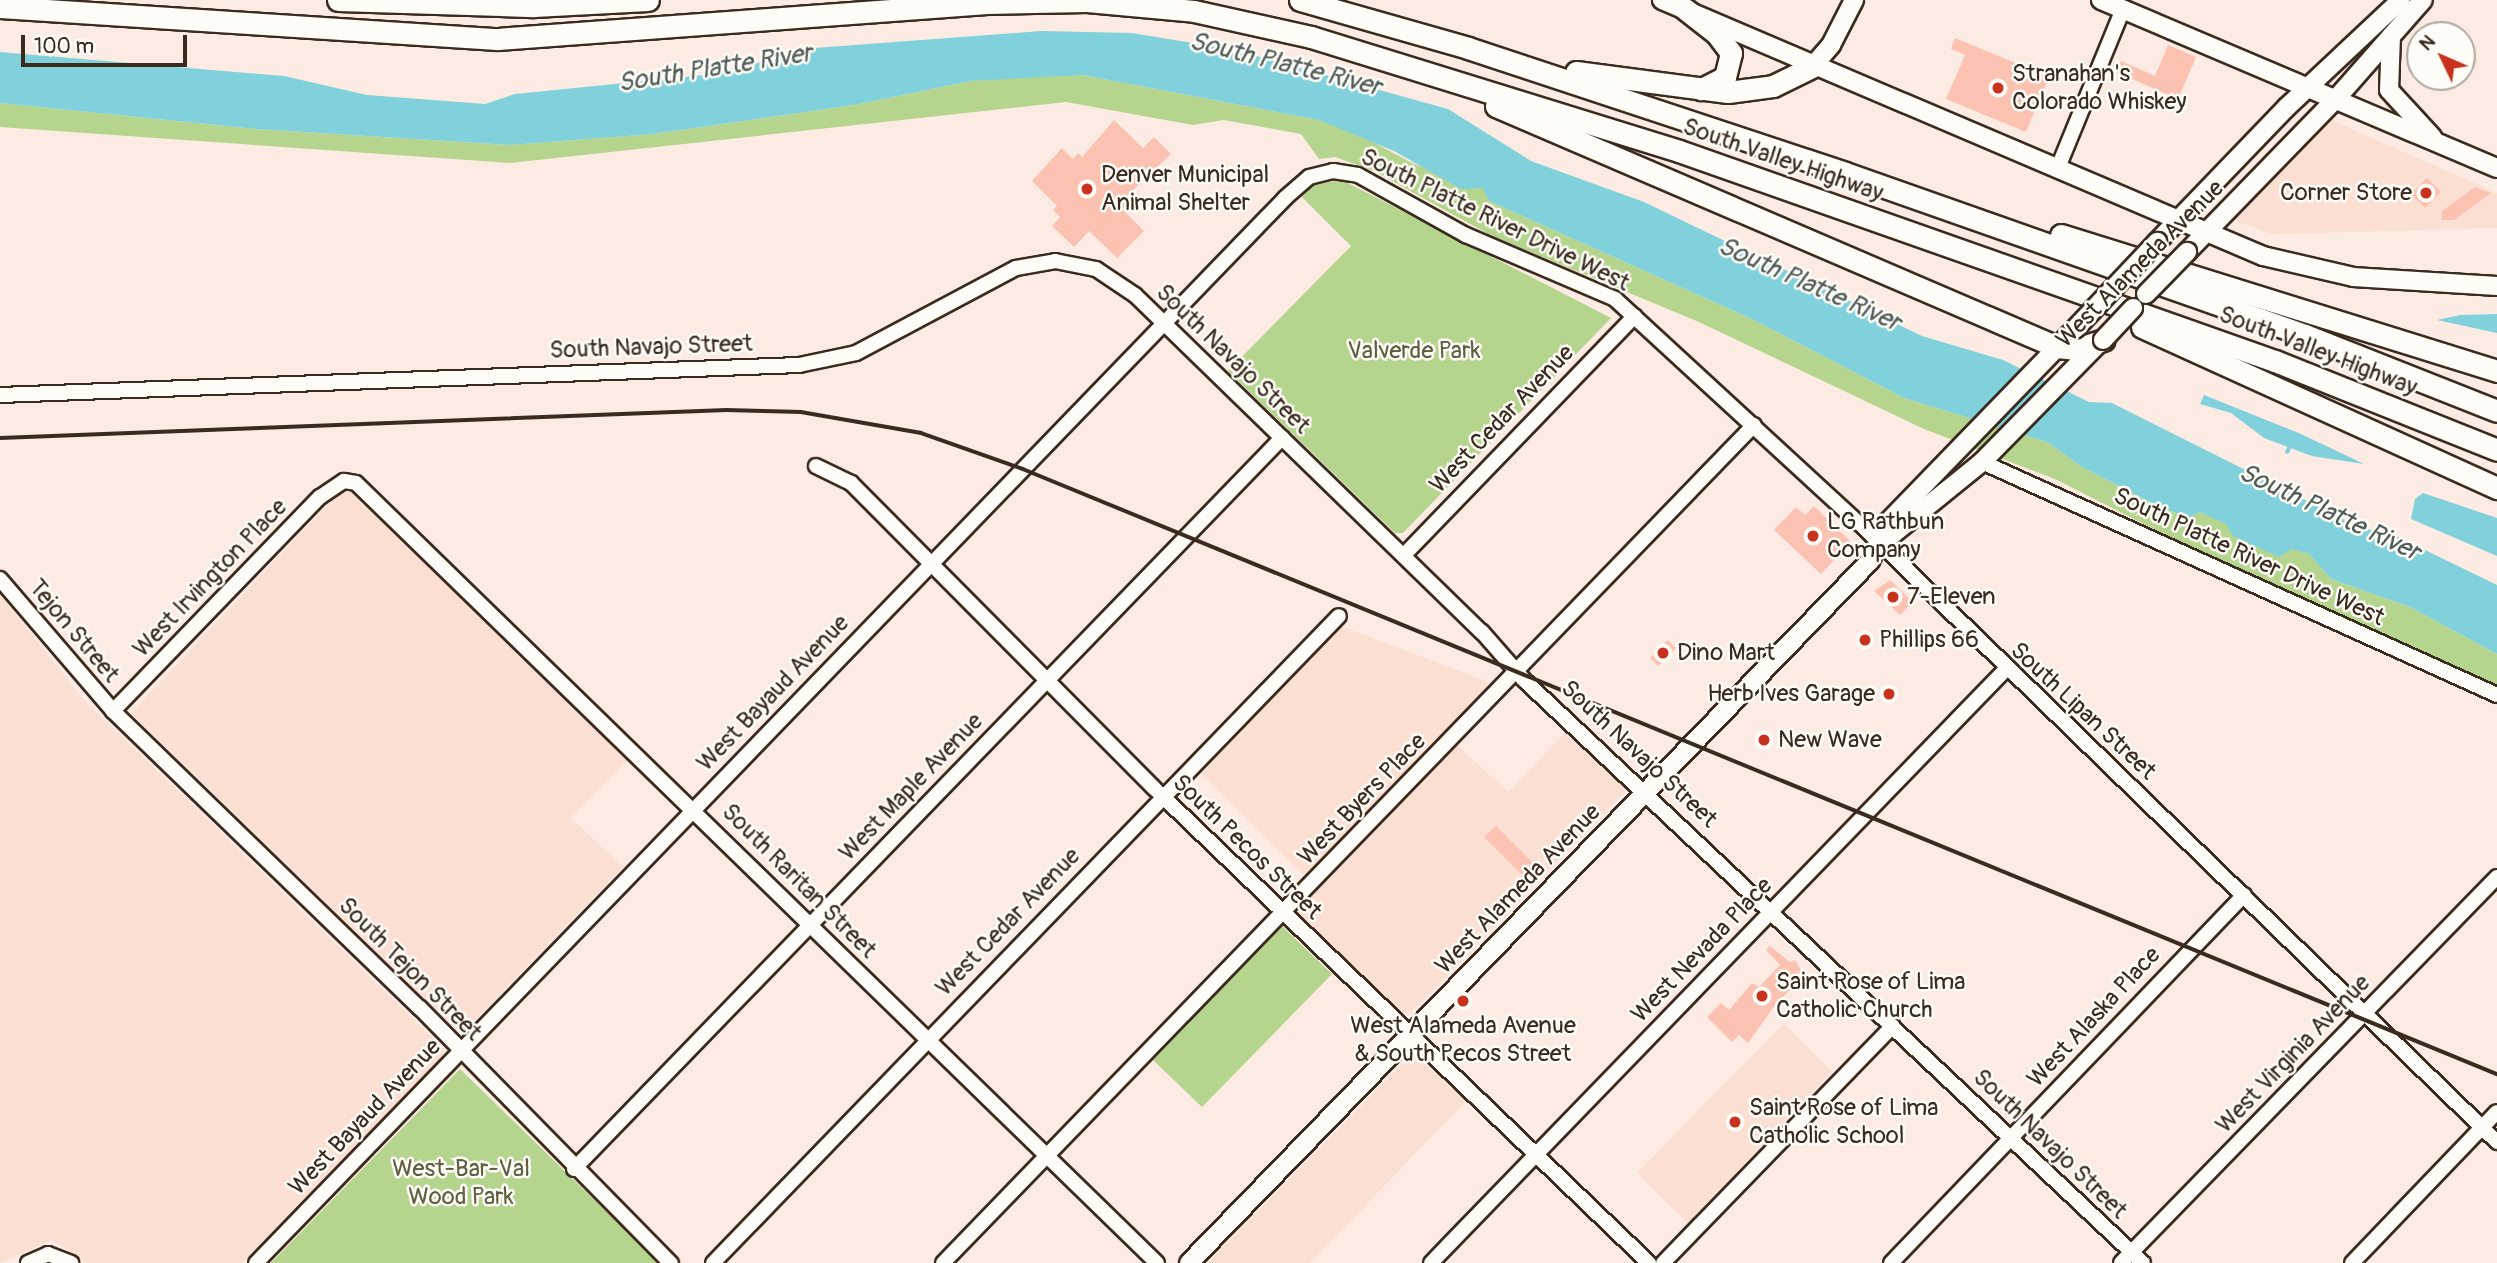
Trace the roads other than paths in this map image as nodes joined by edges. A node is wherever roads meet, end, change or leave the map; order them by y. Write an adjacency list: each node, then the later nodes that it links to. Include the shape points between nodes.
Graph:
1 (338, 0): 2 (highway, via 534,6)
2 (648, 0)
3 (1300, 0): 13 (highway, South Valley Highway)
4 (1662, 0): 10 (main road)
5 (1854, 0): 15 (main road, via 1831,45)
6 (2101, 0): 11 (main road)
7 (2401, 0): 16 (main road, West Alameda Avenue)
8 (2423, 0): 12 (main road, West Alameda Avenue)
9 (0, 7): 14 (highway, South Valley Highway, via 497,39 1031,2 1194,11)
10 (1685, 9): 15 (main road); 17 (highway, via 1720,37 1732,62 1720,81)
11 (2123, 9): 16 (main road); 21 (street)
12 (2391, 36): 18 (main road, West Alameda Avenue); 19 (main road, via 2389,90)
13 (1468, 48): 17 (highway, via 1621,82); 23 (highway, South Valley Highway)
14 (1378, 58): 24 (highway, South Valley Highway); 31 (highway)
15 (1812, 67): 17 (highway, via 1762,89); 21 (main road)
16 (2309, 87): 18 (main road); 25 (main road, West Alameda Avenue)
17 (1693, 90)
18 (2335, 100): 19 (main road); 26 (main road, West Alameda Avenue)
19 (2439, 144): 20 (main road)
20 (2497, 168)
21 (2057, 170): 25 (main road)
22 (1333, 171): 28 (street, South Platte River Drive West, via 1358,175 1466,235 1615,299); 29 (street, West Bayaud Avenue, via 1298,185)
23 (1844, 173): 32 (highway); 34 (highway, South Valley Highway, via 2280,326)
24 (1835, 204): 37 (highway, South Valley Highway, via 2317,376); 41 (highway, via 2152,331)
25 (2178, 220): 26 (main road); 31 (main road, West Alameda Avenue, bridge)
26 (2205, 233): 27 (main road, via 2284,263 2336,275); 30 (main road, West Alameda Avenue, bridge)
27 (2497, 286)
28 (1634, 316): 35 (street, South Lipan Street); 43 (street, West Cedar Avenue)
29 (1164, 323): 33 (street, South Navajo Street, via 1104,273 1045,261 1005,274 856,353 799,365); 36 (street, South Navajo Street); 44 (street, West Bayaud Avenue)
30 (2103, 340): 31 (highway); 38 (main road, West Alameda Avenue)
31 (2050, 354): 42 (main road, West Alameda Avenue, via 1888,522)
32 (2497, 371)
33 (0, 395)
34 (2497, 411)
35 (1754, 425): 42 (street, South Lipan Street); 48 (street, West Byers Place)
36 (1282, 438): 43 (street, South Navajo Street); 49 (street, West Maple Avenue)
37 (2497, 450)
38 (1982, 461): 42 (main road, West Alameda Avenue); 50 (street, South Platte River Drive West)
39 (816, 466): 44 (street, South Pecos Street, via 851,484)
40 (344, 481): 51 (street, West Irvington Place, via 320,497); 54 (street, South Raritan Street, via 368,492)
41 (2497, 488)
42 (1878, 546): 47 (street, South Lipan Street); 52 (main road, West Alameda Avenue)
43 (1404, 555): 48 (street, South Navajo Street)
44 (930, 564): 49 (street, South Pecos Street); 54 (street, West Bayaud Avenue)
45 (0, 579): 51 (street, Tejon Street)
46 (1339, 616): 53 (street, West Cedar Avenue)
47 (2006, 669): 56 (street, South Lipan Street); 57 (street, West Nevada Place)
48 (1516, 672): 52 (street, South Navajo Street); 58 (street, West Byers Place)
49 (1045, 681): 53 (street, South Pecos Street); 59 (street, West Maple Avenue)
50 (2497, 695)
51 (113, 711): 64 (street, South Tejon Street)
52 (1647, 792): 57 (street, South Navajo Street); 62 (main road, West Alameda Avenue)
53 (1163, 797): 58 (street, South Pecos Street); 63 (street, West Cedar Avenue)
54 (694, 808): 59 (street, South Raritan Street); 64 (street, West Bayaud Avenue)
55 (2497, 877): 60 (street, West Virginia Avenue)
56 (2244, 895): 60 (street, South Lipan Street); 67 (street, West Alaska Place)
57 (1772, 911): 61 (street, South Navajo Street); 70 (street, West Nevada Place)
58 (1283, 913): 62 (street, South Pecos Street); 69 (street, West Byers Place)
59 (808, 926): 63 (street, South Raritan Street); 71 (street, West Maple Avenue)
60 (2363, 1014): 66 (street, South Lipan Street); 72 (street, West Virginia Avenue)
61 (1893, 1026): 67 (street, South Navajo Street); 83 (street)
62 (1410, 1035): 70 (street, South Pecos Street); 80 (main road, West Alameda Avenue)
63 (927, 1041): 69 (street, South Raritan Street); 77 (street, West Cedar Avenue)
64 (461, 1051): 71 (street, South Tejon Street); 75 (street, West Bayaud Avenue)
65 (2497, 1112): 66 (street)
66 (2482, 1128): 68 (street, South Lipan Street); 85 (street)
67 (2011, 1138): 72 (street, South Navajo Street); 84 (street, West Alaska Place)
68 (2497, 1142)
69 (1047, 1156): 78 (street, West Byers Place); 79 (street, South Raritan Street)
70 (1536, 1156): 81 (street, West Nevada Place); 82 (street, South Pecos Street)
71 (574, 1169): 76 (street, South Tejon Street)
72 (2132, 1259)
73 (28, 1263): 74 (street, via 48,1254)
74 (71, 1263)
75 (256, 1263)
76 (671, 1263)
77 (713, 1263)
78 (943, 1263)
79 (1157, 1263)
80 (1189, 1263)
81 (1432, 1263)
82 (1649, 1263)
83 (1663, 1263)
84 (1891, 1263)
85 (2352, 1263)

